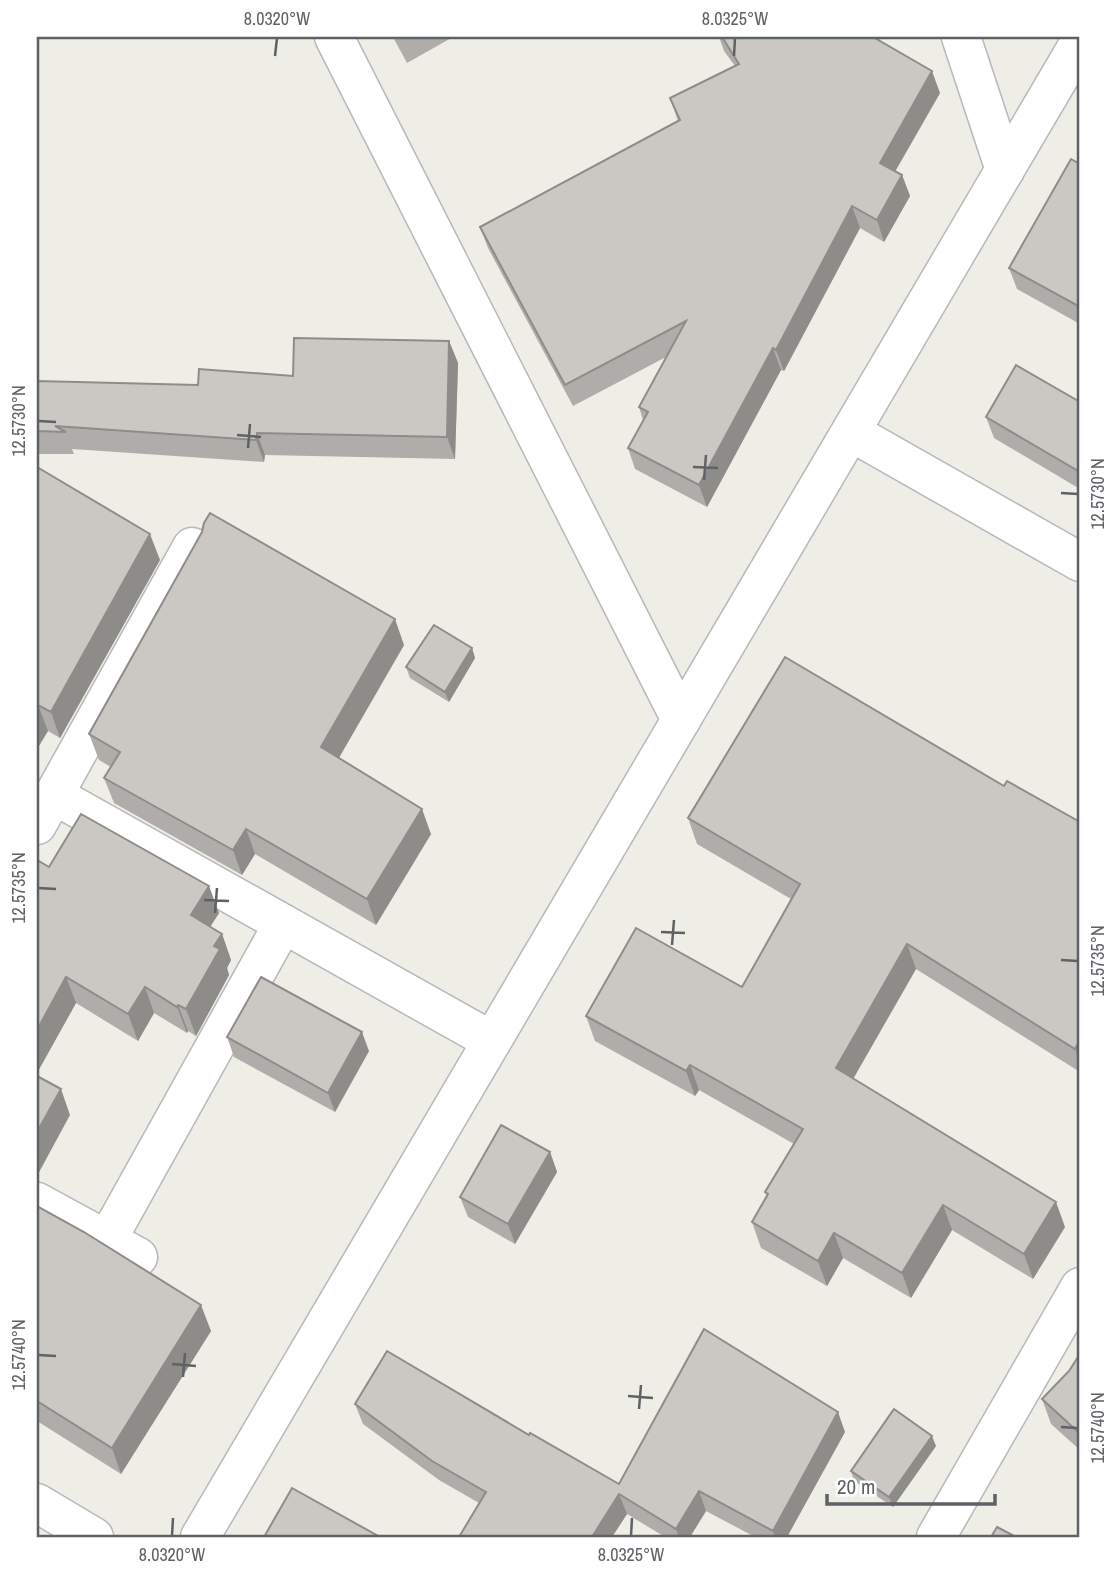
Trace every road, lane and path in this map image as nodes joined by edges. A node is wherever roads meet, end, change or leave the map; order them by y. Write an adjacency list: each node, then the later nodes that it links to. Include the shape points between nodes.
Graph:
1 (334, 37): 8 (street)
2 (961, 37): 4 (street)
3 (1080, 42): 4 (street)
4 (1005, 170): 5 (street)
5 (851, 432): 7 (street); 8 (street)
6 (192, 547): 9 (street)
7 (1080, 562)
8 (681, 720): 11 (street)
9 (45, 810): 10 (street)
10 (283, 924): 11 (street); 12 (street, via 123,1249)
11 (492, 1041): 16 (street)
12 (37, 1202)
13 (1080, 1287): 17 (street)
14 (37, 1503): 15 (street)
15 (94, 1537)
16 (200, 1537)
17 (936, 1537)

